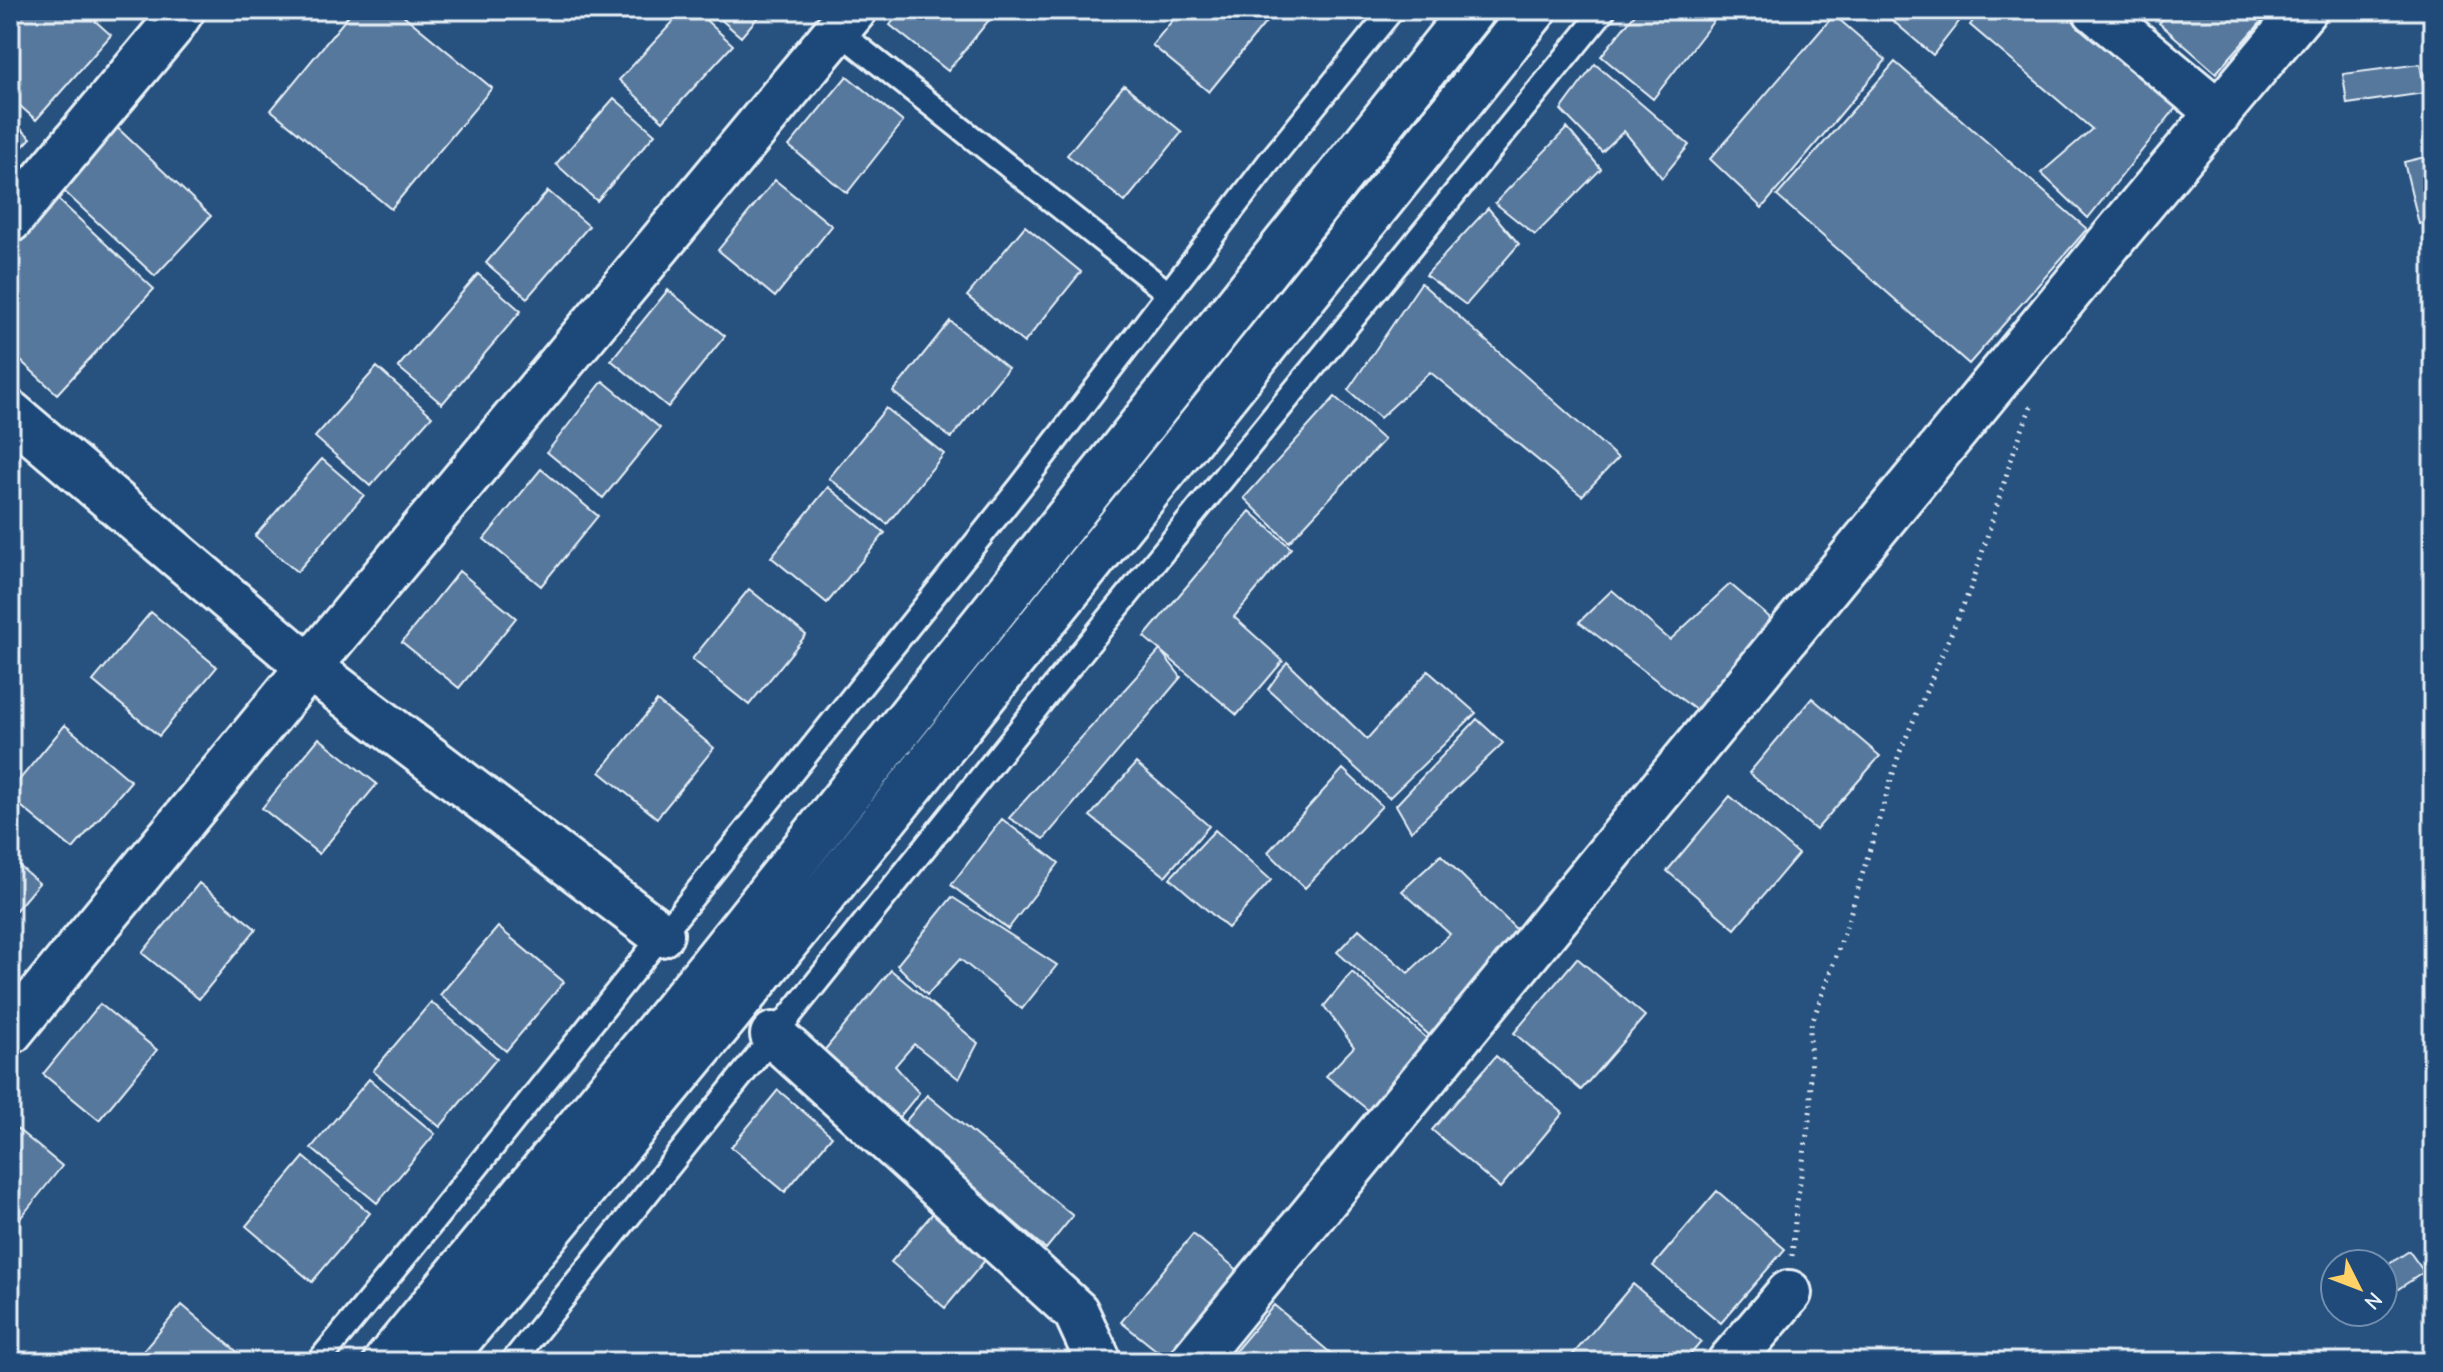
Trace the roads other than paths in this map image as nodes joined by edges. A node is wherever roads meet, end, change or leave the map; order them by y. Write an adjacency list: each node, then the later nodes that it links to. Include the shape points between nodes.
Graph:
1 (182, 10): 10 (street)
2 (1392, 10): 11 (lane)
3 (1472, 10): 19 (street, via 721,953)
4 (1534, 10): 20 (street, via 729,1013)
5 (1604, 10): 16 (lane)
6 (2095, 10): 9 (street)
7 (2304, 10): 9 (street)
8 (846, 20): 11 (lane); 13 (street)
9 (2219, 113): 23 (street)
10 (10, 220)
11 (1168, 293): 14 (lane, via 1021,486)
12 (10, 413): 13 (street)
13 (309, 667): 14 (street); 15 (street)
14 (661, 934): 18 (lane)
15 (10, 1032)
16 (773, 1035): 21 (lane); 22 (street, via 1076,1312)
17 (1789, 1293): 24 (street)
18 (318, 1362)
19 (386, 1362)
20 (440, 1362)
21 (512, 1362)
22 (1099, 1362)
23 (1192, 1362)
24 (1730, 1362)

